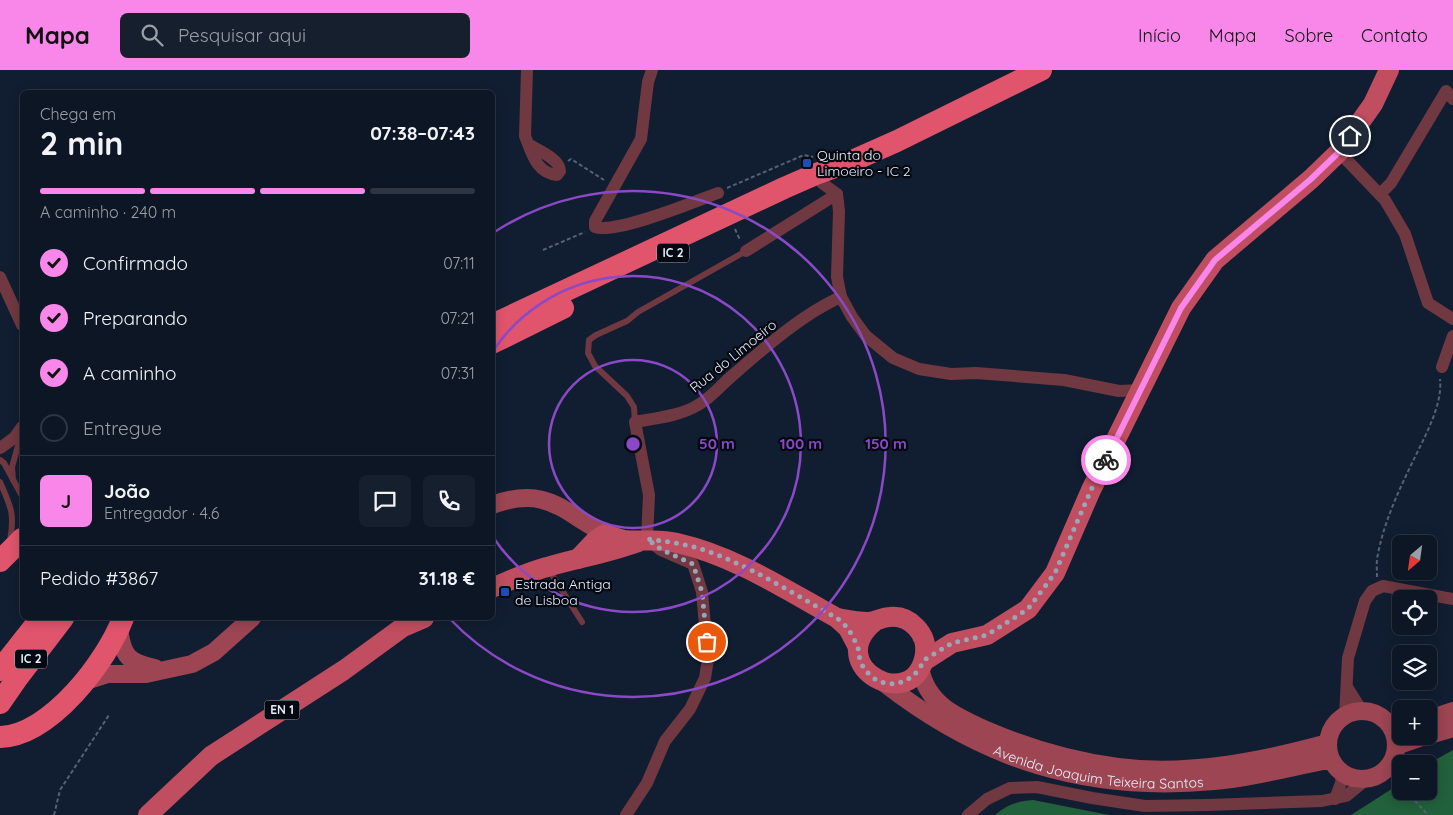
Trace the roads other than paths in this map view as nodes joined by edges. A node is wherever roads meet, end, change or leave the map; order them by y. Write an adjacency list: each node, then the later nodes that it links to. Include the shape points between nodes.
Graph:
1 (527, 70): 8 (street, via 525,136 541,170 556,175)
2 (652, 70): 10 (street, via 641,139 595,227 602,229 633,223)
3 (1041, 70): 7 (highway, IC 2)
4 (1389, 70): 6 (main road, via 1373,104)
5 (1453, 99): 11 (street, via 1446,91 1391,183)
6 (1339, 152): 11 (street); 21 (main road, via 1215,260 1181,308)
7 (852, 162): 9 (highway, IC 2); 17 (highway, IC 2, via 808,178)
8 (560, 167)
9 (829, 188): 12 (street); 14 (street, via 839,211 837,276); 19 (highway, IC 2, via 652,263)
10 (718, 193)
11 (1380, 194): 15 (street, via 1405,234 1428,303)
12 (746, 251): 22 (lane, via 589,340 588,353 596,366 627,396 634,407)
13 (0, 277): 16 (street)
14 (842, 297): 21 (street, via 866,336 893,358 919,369 951,374 1064,380 1119,391); 22 (street, Rua do Limoeiro, via 791,328 699,405 684,412)
15 (1453, 319)
16 (20, 321)
17 (495, 324)
18 (1453, 336): 20 (street)
19 (495, 342)
20 (1442, 367)
21 (1140, 390): 48 (main road, via 1055,573 1028,609 987,635)
22 (635, 422): 32 (street, via 649,495)
23 (20, 431): 25 (street)
24 (20, 436): 27 (lane, via 12,467)
25 (0, 448)
26 (0, 460): 27 (lane)
27 (13, 480): 29 (lane)
28 (1, 486): 34 (lane, via 12,507)
29 (20, 492)
30 (495, 504): 31 (street, via 521,498 542,499)
31 (584, 522): 33 (street); 35 (street)
32 (647, 539): 33 (main road); 39 (main road, via 676,542 715,554); 72 (street, via 662,550 693,564 702,592 708,659 705,678 695,701 665,740 647,783)
33 (603, 544): 35 (main road, via 596,540)
34 (10, 551)
35 (580, 557): 36 (main road)
36 (547, 566): 37 (main road); 44 (lane)
37 (495, 587)
38 (1453, 599): 55 (street, via 1384,586 1372,591 1365,602 1348,658)
39 (837, 618): 45 (main road); 49 (main road, via 848,628)
40 (39, 620): 51 (highway, IC 2)
41 (61, 620): 56 (highway, IC 2)
42 (250, 620): 52 (street, via 214,652 192,664)
43 (419, 620): 71 (main road, EN 1, via 403,627 344,670 211,756)
44 (582, 622)
45 (874, 622): 47 (main road, via 893,616 911,623); 49 (main road, via 863,632)
46 (121, 623): 52 (street, via 121,645 126,655 134,662); 53 (highway)
47 (918, 630): 48 (main road); 50 (main road, via 925,644)
48 (952, 643): 50 (main road)
49 (858, 647): 54 (main road, via 862,665 875,679)
50 (922, 664): 54 (main road, via 905,681); 65 (street, Avenida Joaquim Teixeira Santos, via 926,688 933,698 952,712 1020,745 1076,760 1118,768 1167,770 1269,757)
51 (0, 670)
52 (168, 670): 53 (street, via 146,674 108,674)
53 (86, 681): 64 (highway, via 53,712)
54 (884, 683): 68 (street, Avenida Joaquim Teixeira Santos, via 916,707 966,736 1015,758 1064,773 1115,782 1166,784 1217,781 1323,761)
55 (1347, 686): 57 (street); 59 (street)
56 (0, 702)
57 (1362, 711): 59 (street); 61 (street, via 1380,716)
58 (1453, 711): 60 (street)
59 (1345, 716): 65 (street, via 1331,732)
60 (1437, 716)
61 (1392, 728)
62 (1453, 728): 63 (street)
63 (1437, 733)
64 (9, 735): 67 (highway)
65 (1328, 742): 68 (street)
66 (1395, 745): 69 (street, via 1393,759 1385,770)
67 (0, 754)
68 (1337, 767): 69 (street, Avenida Joaquim Teixeira Santos, via 1350,777); 70 (street, via 1341,783)
69 (1368, 778): 70 (street, via 1352,793)
70 (1334, 799): 73 (street, via 1144,806 1037,787 1010,788 987,799)
71 (148, 815)
72 (626, 815)
73 (968, 815)

